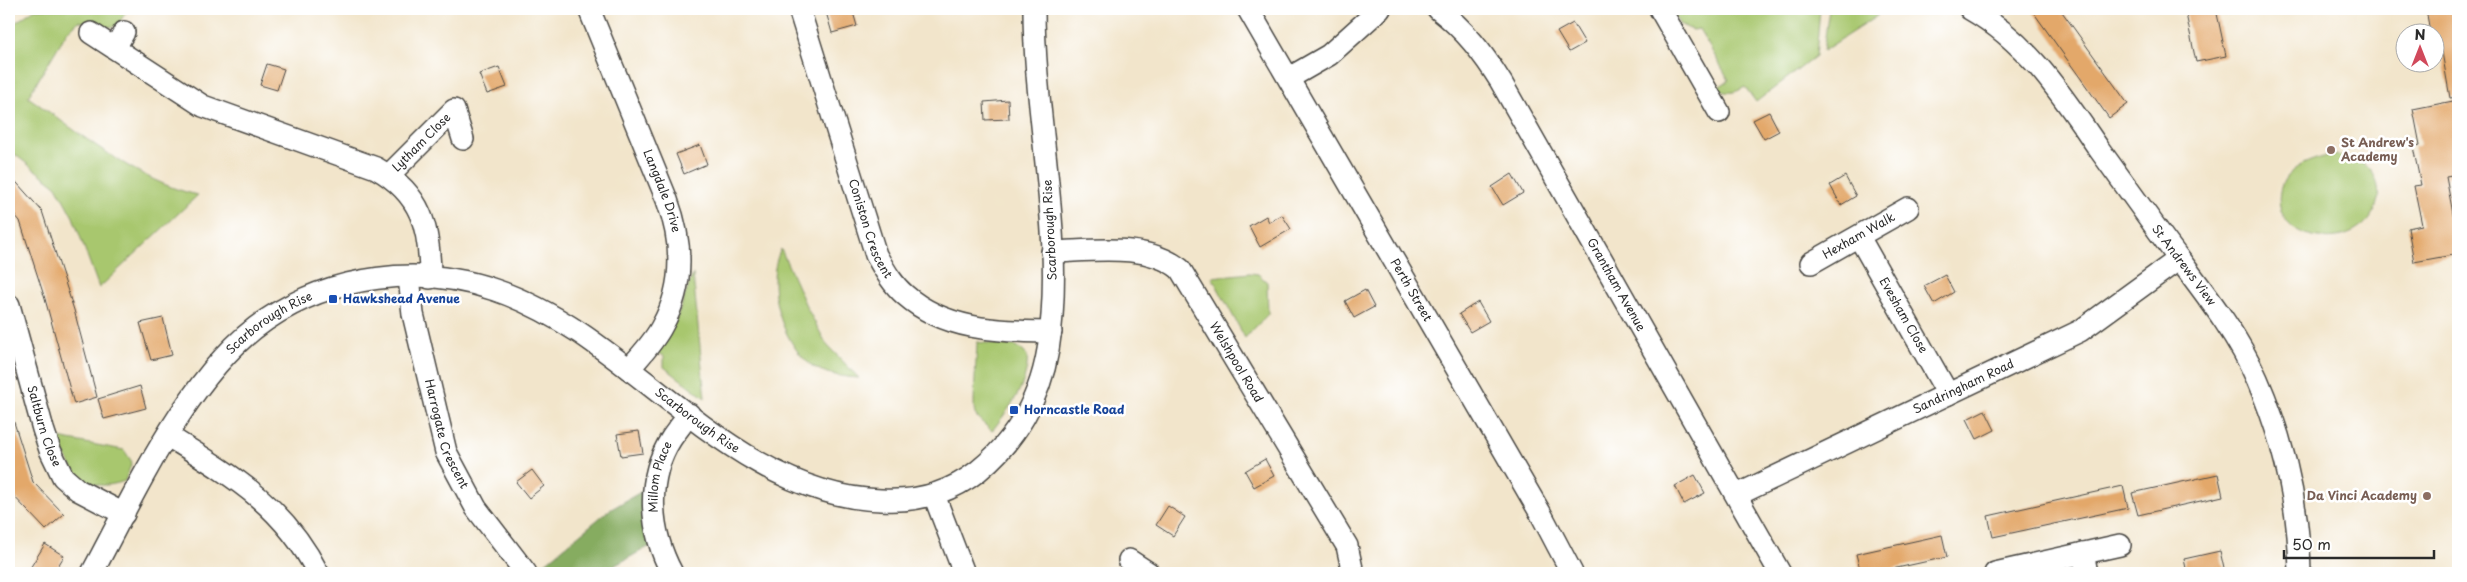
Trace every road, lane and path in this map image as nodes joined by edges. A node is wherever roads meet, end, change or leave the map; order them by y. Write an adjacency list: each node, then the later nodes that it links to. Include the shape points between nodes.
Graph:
1 (589, 9): 22 (street, Langdale Drive, via 675,221 679,246 678,284 670,311 662,328)
2 (799, 9): 21 (street, Coniston Crescent, via 876,255 893,282 904,295 947,320 974,328)
3 (1034, 9): 16 (street, Scarborough Rise)
4 (1248, 9): 10 (street, Perth Street)
5 (1380, 9): 10 (street, via 1329,55)
6 (1438, 9): 27 (street, Grantham Avenue, via 1475,43 1497,76)
7 (1660, 9): 11 (street)
8 (1970, 9): 17 (street, St Andrews View, via 2016,41 2057,88)
9 (91, 33): 13 (street, via 120,40 203,106)
10 (1288, 78): 39 (street, Perth Street)
11 (1719, 112)
12 (463, 139): 13 (street, Lytham Close, via 454,110)
13 (389, 175): 19 (street, via 413,199 424,221 430,247)
14 (1908, 208): 15 (street, Hexham Walk)
15 (1859, 238): 18 (street, Hexham Walk); 23 (street, Evesham Close)
16 (1052, 252): 21 (street, Scarborough Rise); 38 (street, Welshpool Road, via 1152,254 1180,269 1347,546)
17 (2179, 259): 23 (street, Sandringham Road, via 2080,331); 42 (street, St Andrews View, via 2225,323 2256,377 2276,427 2294,496)
18 (1811, 263)
19 (420, 277): 22 (street, Scarborough Rise, via 494,290 526,303 581,334); 25 (street, Scarborough Rise, via 389,276 317,293 269,318 216,367); 34 (street, Harrogate Crescent, via 413,314 446,452 476,508)
20 (9, 305): 28 (street, Saltburn Close, via 43,429 60,472 78,490)
21 (1051, 332): 26 (street, Scarborough Rise, via 1037,394 1004,447 965,480)
22 (629, 370): 24 (street, Scarborough Rise)
23 (1948, 394): 27 (street, Sandringham Road)
24 (690, 414): 26 (street, Scarborough Rise, via 774,471 829,492 854,498 895,501); 35 (street, Millom Place, via 670,440 654,490 656,536)
25 (168, 436): 28 (street, Scarborough Rise); 33 (street, via 231,474 257,494 285,523)
26 (934, 494): 36 (street)
27 (1737, 495): 40 (street, Grantham Avenue)
28 (124, 514): 32 (street, Scarborough Rise)
29 (2120, 545): 31 (street)
30 (1129, 560): 37 (street)
31 (2085, 563): 41 (street)
32 (92, 573)
33 (318, 573)
34 (526, 573)
35 (672, 573)
36 (964, 573)
37 (1149, 573)
38 (1353, 573)
39 (1572, 573)
40 (1780, 573)
41 (1995, 573)
42 (2300, 573)

